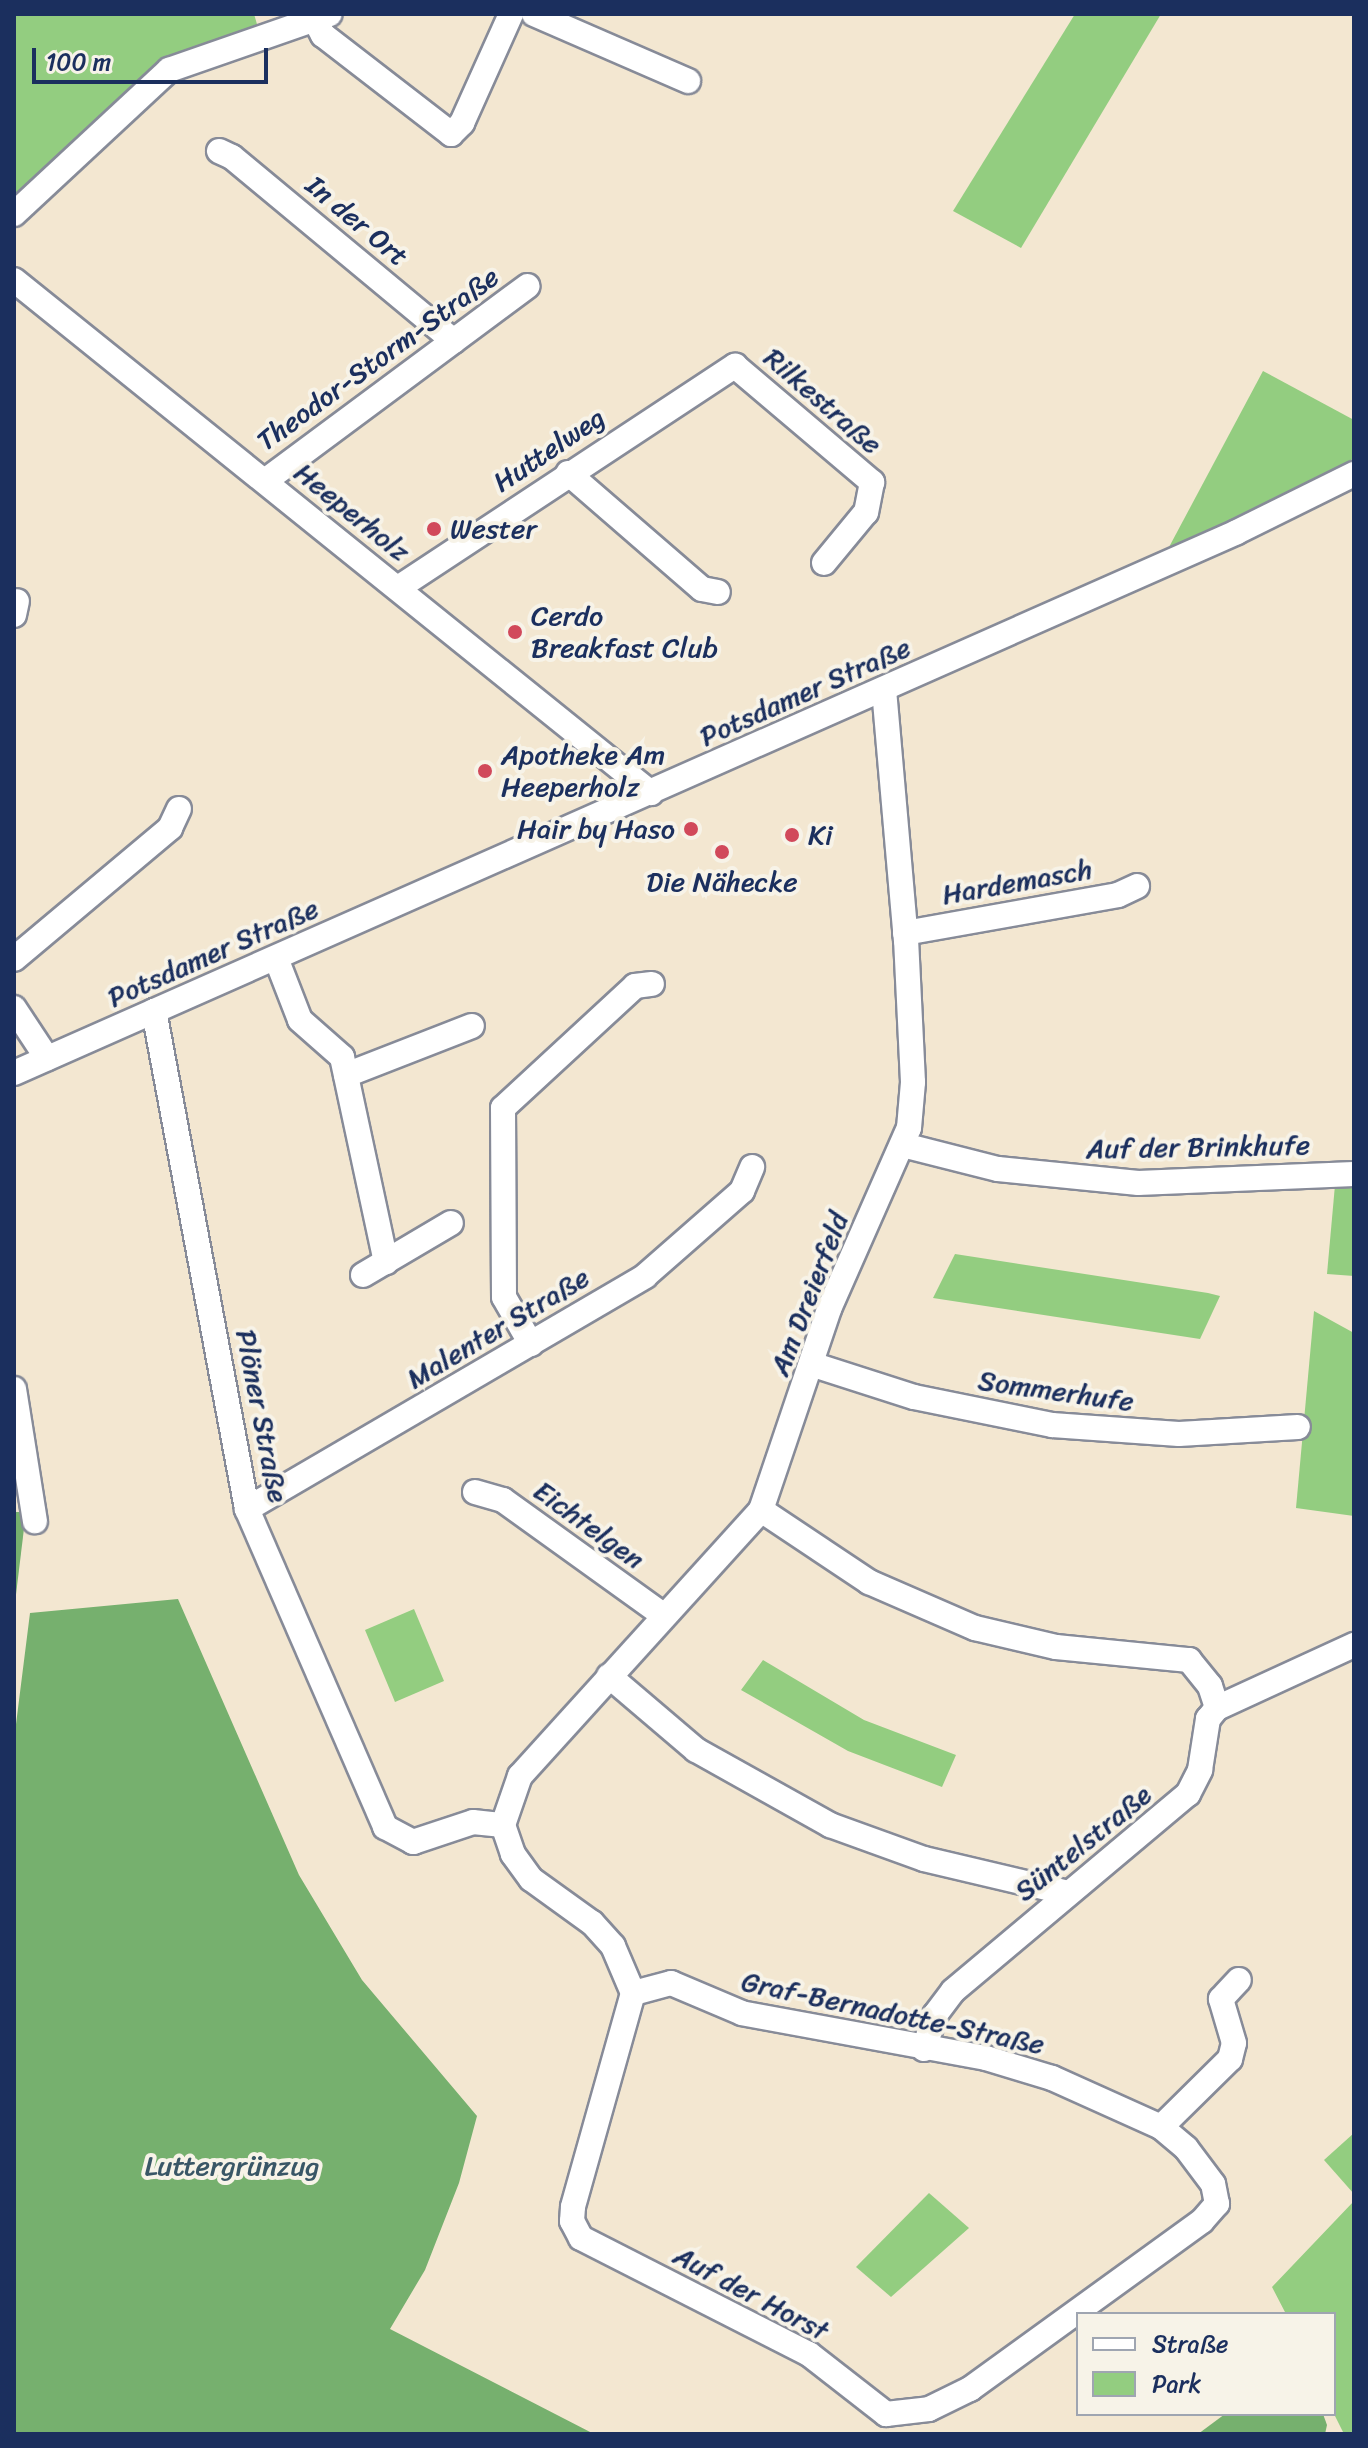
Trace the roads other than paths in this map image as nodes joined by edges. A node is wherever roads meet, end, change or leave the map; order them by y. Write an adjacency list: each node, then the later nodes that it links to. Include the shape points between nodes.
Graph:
1 (511, 14): 3 (street, via 462,123 451,134 323,35)
2 (534, 14): 4 (street)
3 (323, 17): 6 (street, via 169,70)
4 (688, 81)
5 (219, 151): 9 (street, In der Ort)
6 (14, 214)
7 (14, 280): 13 (street, Heeperholz)
8 (528, 286): 9 (street, Theodor-Storm-Straße)
9 (454, 341): 13 (street, Theodor-Storm-Straße)
10 (735, 366): 11 (street, Huttelweg); 14 (street, Rilkestraße, via 872,482 866,512)
11 (568, 473): 15 (street, Huttelweg); 16 (street, via 702,589)
12 (1354, 474): 17 (street, Potsdamer Straße, via 1301,503)
13 (265, 481): 15 (street, Heeperholz)
14 (824, 563)
15 (398, 588): 18 (street, Heeperholz)
16 (718, 592)
17 (884, 690): 18 (street, Potsdamer Straße); 21 (street, Am Dreierfeld)
18 (651, 793): 22 (street, Potsdamer Straße)
19 (179, 809): 23 (street, via 170,828)
20 (1137, 886): 21 (street, Hardemasch, via 1118,895)
21 (905, 933): 31 (street, Am Dreierfeld, via 913,1082)
22 (276, 958): 26 (street, Potsdamer Straße); 30 (street, via 300,1020 342,1057)
23 (14, 959)
24 (652, 984): 37 (street, via 635,986 503,1108 504,1297)
25 (14, 1008): 28 (street)
26 (154, 1011): 28 (street, Potsdamer Straße); 43 (street, Plöner Straße)
27 (472, 1026): 30 (street)
28 (47, 1058): 29 (street, Potsdamer Straße)
29 (14, 1073)
30 (346, 1075): 35 (street)
31 (903, 1145): 33 (street, Auf der Brinkhufe, via 998,1169 1092,1180 1180,1183); 38 (street, Am Dreierfeld, via 842,1275)
32 (752, 1167): 37 (street, Malenter Straße, via 742,1191 655,1269)
33 (1354, 1174)
34 (451, 1223): 35 (street)
35 (386, 1262): 36 (street)
36 (363, 1275)
37 (531, 1344): 43 (street, Malenter Straße)
38 (811, 1364): 41 (street, Sommerhufe, via 914,1397 1052,1425 1179,1434); 44 (street, Am Dreierfeld)
39 (14, 1389): 40 (street)
40 (17, 1424): 45 (street)
41 (1298, 1427)
42 (475, 1492): 46 (street, Eichtelgen, via 503,1500)
43 (247, 1509): 50 (street, Plöner Straße, via 385,1827 413,1842 473,1822)
44 (761, 1510): 46 (street, Am Dreierfeld); 49 (street, via 869,1582 975,1628 1056,1647 1189,1660 1210,1686)
45 (35, 1521)
46 (663, 1615): 48 (street, Am Dreierfeld)
47 (1354, 1645): 49 (street)
48 (609, 1676): 50 (street, Am Dreierfeld, via 520,1776); 51 (street, via 715,1762 830,1825 924,1859)
49 (1217, 1708): 51 (street, Süntelstraße, via 1208,1719 1200,1770 1188,1794)
50 (503, 1825): 53 (street, via 513,1854 531,1879 613,1946)
51 (1068, 1893): 54 (street, Süntelstraße, via 953,1991 935,2015)
52 (1239, 1980): 55 (street, via 1221,1999 1234,2043 1230,2059)
53 (633, 1993): 54 (street, Graf-Bernadotte-Straße, via 671,1983 730,2010); 57 (street, Auf der Horst, via 573,2207 572,2221 581,2238 809,2354 886,2414 919,2412 970,2389)
54 (924, 2049): 55 (street, Graf-Bernadotte-Straße, via 1012,2064)
55 (1161, 2127): 56 (street, Graf-Bernadotte-Straße, via 1204,2172)
56 (1217, 2204): 58 (street, Auf der Horst, via 1202,2221)
57 (1076, 2312)
58 (1076, 2312)

